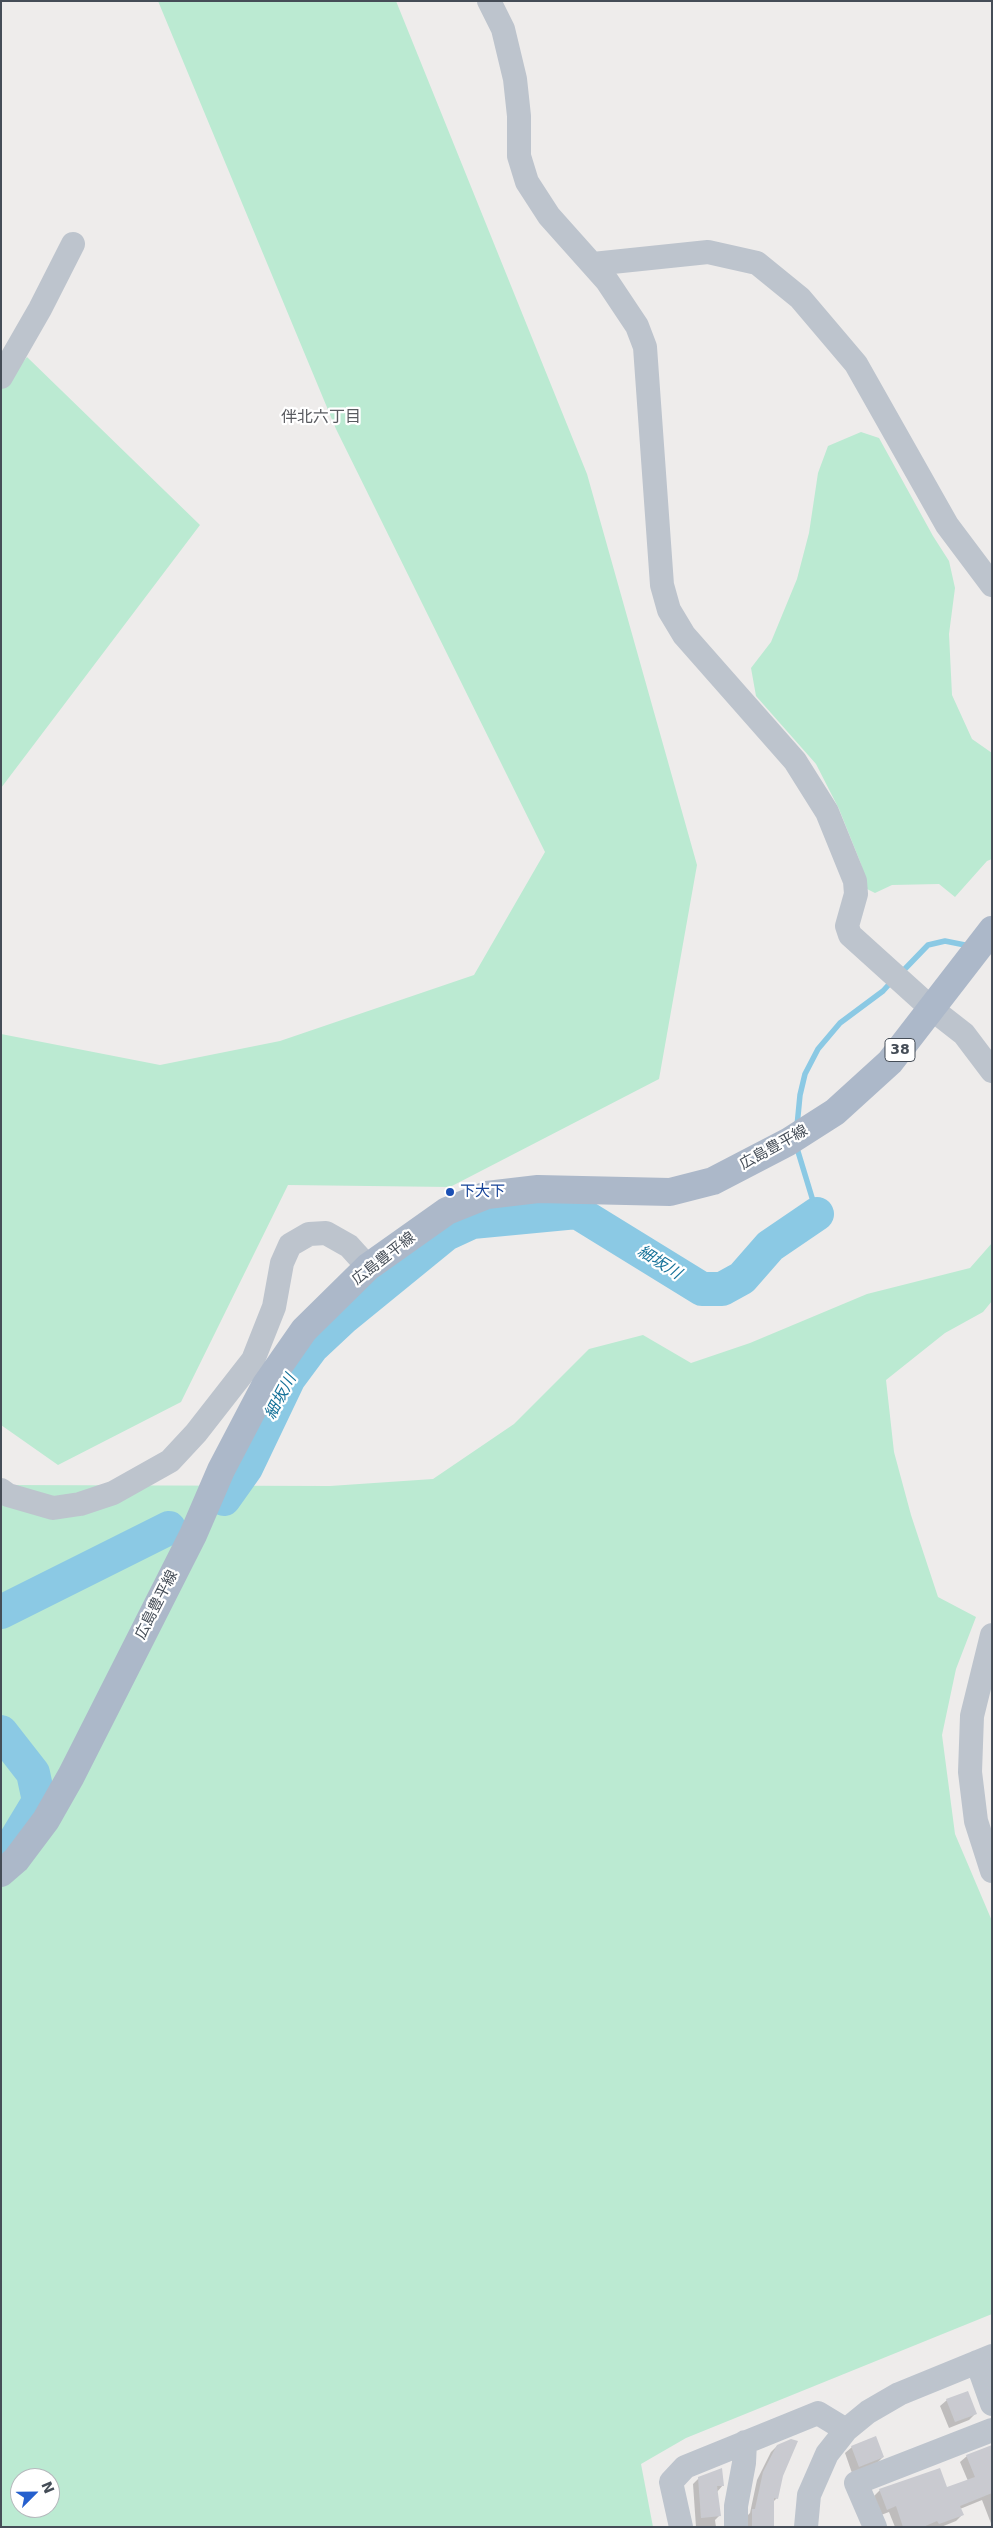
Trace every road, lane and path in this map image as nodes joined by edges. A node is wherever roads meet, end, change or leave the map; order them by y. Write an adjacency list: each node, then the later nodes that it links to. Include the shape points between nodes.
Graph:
1 (489, 1): 3 (street, via 503,29 515,79 519,156 527,182 549,216)
2 (73, 244): 4 (street)
3 (593, 264): 5 (street, via 708,252 757,263 800,298 856,364 947,525); 7 (street, via 637,326 645,347 662,585 669,610 684,635 795,761 827,812 855,882 856,894 847,926 850,935)
4 (1, 377)
5 (992, 585)
6 (990, 932): 7 (main road, 広島豊平線 / 38)
7 (932, 1009): 8 (street, via 964,1034); 9 (main road, 広島豊平線 / 38, via 890,1062 835,1112 788,1142 713,1181 670,1192 538,1189 487,1195 447,1211)
8 (992, 1071)
9 (368, 1267): 10 (street, via 349,1246 326,1232 309,1234 290,1245 282,1263 274,1307 253,1360 170,1461 113,1493 80,1504 53,1508); 13 (main road, 広島豊平線 / 38, via 304,1330 264,1386 71,1776 46,1820 16,1860)
10 (1, 1490)
11 (992, 1635): 12 (street, via 972,1716 970,1772 976,1821)
12 (992, 1871)
13 (1, 1873)
14 (984, 2359): 15 (street); 16 (street, via 899,2394 868,2412)
15 (992, 2404)
16 (846, 2430): 18 (street, via 818,2413); 21 (street, via 827,2454 809,2495)
17 (992, 2430): 22 (street, via 856,2483)
18 (745, 2442): 19 (street, via 685,2467 671,2482); 20 (street)
19 (681, 2527)
20 (736, 2527)
21 (806, 2527)
22 (875, 2527)

